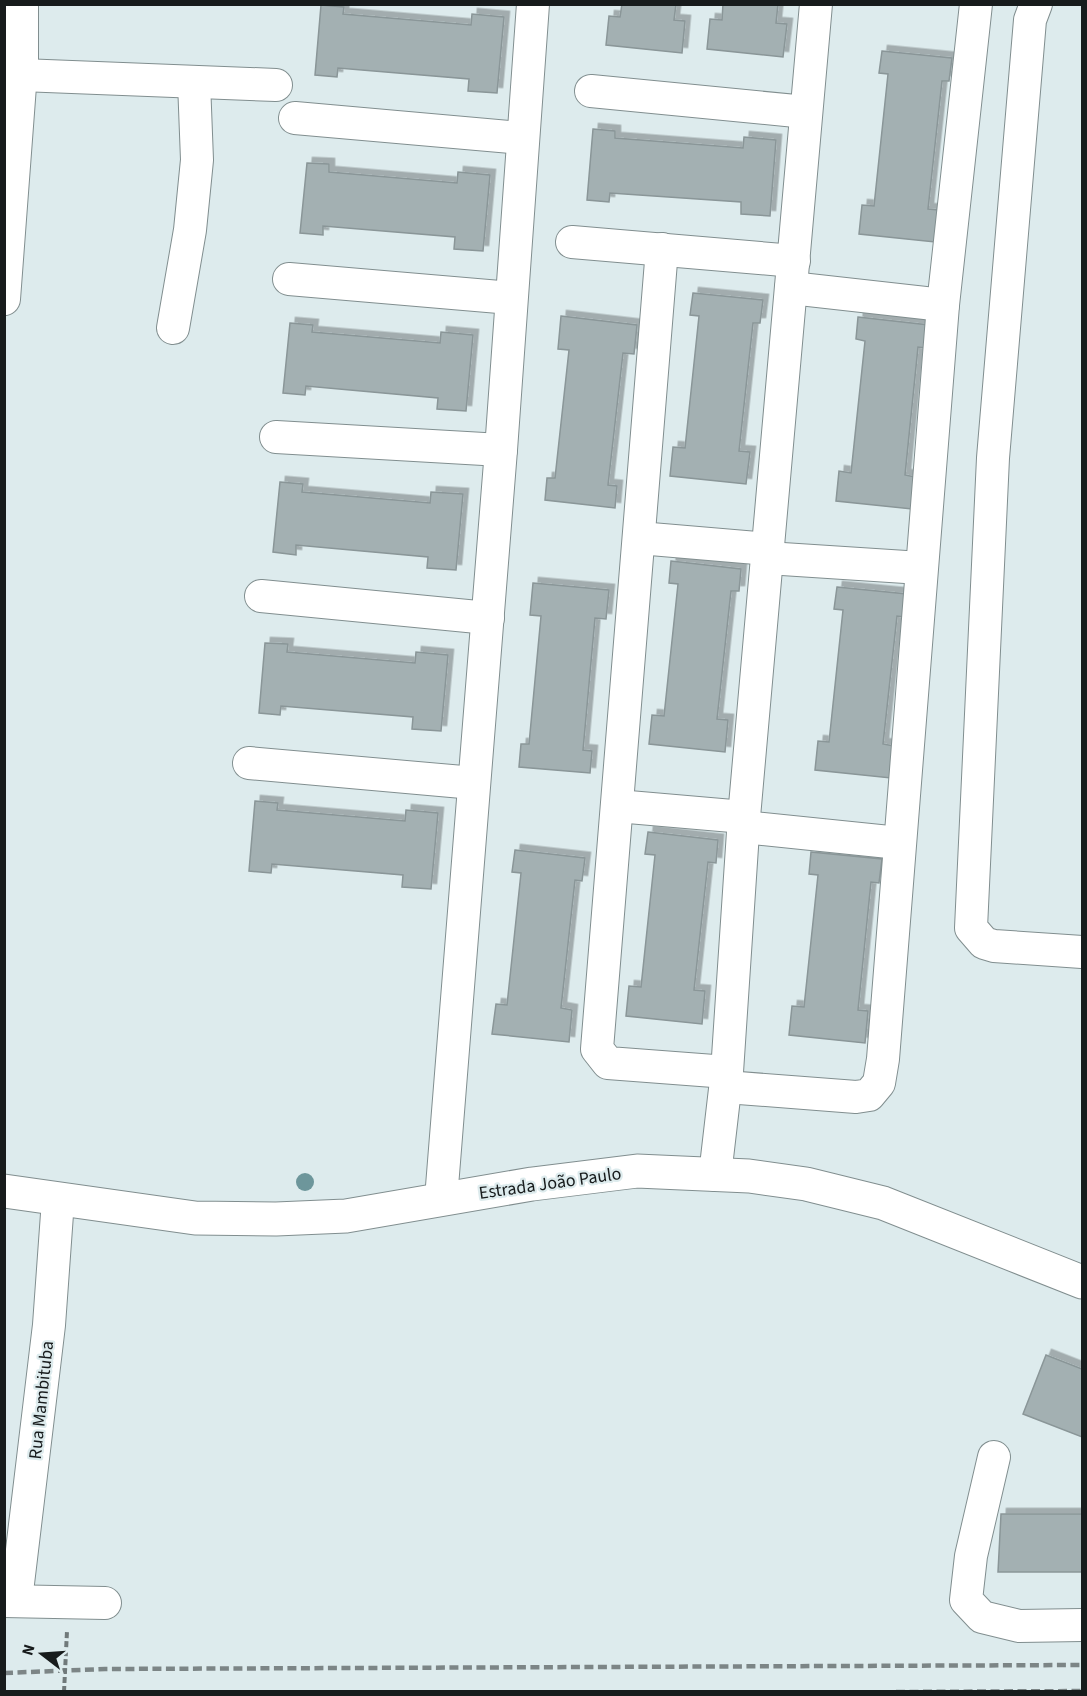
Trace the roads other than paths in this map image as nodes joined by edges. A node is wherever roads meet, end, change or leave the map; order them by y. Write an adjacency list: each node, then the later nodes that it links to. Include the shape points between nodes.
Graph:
1 (22, 4): 6 (street)
2 (532, 4): 12 (street)
3 (816, 4): 10 (street)
4 (976, 4): 19 (street)
5 (1036, 4): 33 (street, via 1030,20 993,458 971,928 984,943 994,946)
6 (21, 75): 7 (street); 18 (street)
7 (194, 82): 8 (street); 20 (street, via 197,160)
8 (276, 85)
9 (591, 91): 10 (street)
10 (806, 112): 15 (street)
11 (295, 118): 12 (street)
12 (521, 138): 17 (street)
13 (572, 242): 14 (street)
14 (662, 249): 15 (street); 23 (street)
15 (792, 275): 19 (street); 24 (street)
16 (288, 279): 17 (street)
17 (511, 298): 22 (street)
18 (4, 299)
19 (943, 305): 25 (street)
20 (173, 328)
21 (276, 438): 22 (street)
22 (501, 450): 27 (street)
23 (639, 538): 24 (street); 30 (street)
24 (768, 554): 25 (street); 31 (street)
25 (921, 568): 32 (street)
26 (261, 596): 27 (street)
27 (488, 618): 29 (street)
28 (249, 763): 29 (street)
29 (474, 783): 37 (street)
30 (617, 806): 31 (street); 34 (street, via 597,1049 608,1063)
31 (744, 822): 32 (street); 34 (street)
32 (898, 843): 34 (street, via 879,1083 869,1095 855,1097)
33 (1083, 952)
34 (726, 1079): 35 (street)
35 (716, 1175): 37 (main road, Estrada João Paulo, via 637,1171); 39 (main road, Estrada João Paulo, via 806,1184 883,1203)
36 (6, 1187): 38 (main road, Estrada João Paulo)
37 (441, 1199): 38 (main road, Estrada João Paulo, via 346,1216 276,1220 195,1218)
38 (58, 1200): 41 (street, Rua Mambituba, via 49,1325)
39 (1083, 1282)
40 (994, 1457): 43 (street, via 971,1556 966,1600 982,1617 1019,1626)
41 (10, 1600): 42 (street)
42 (105, 1603)
43 (1083, 1625)

